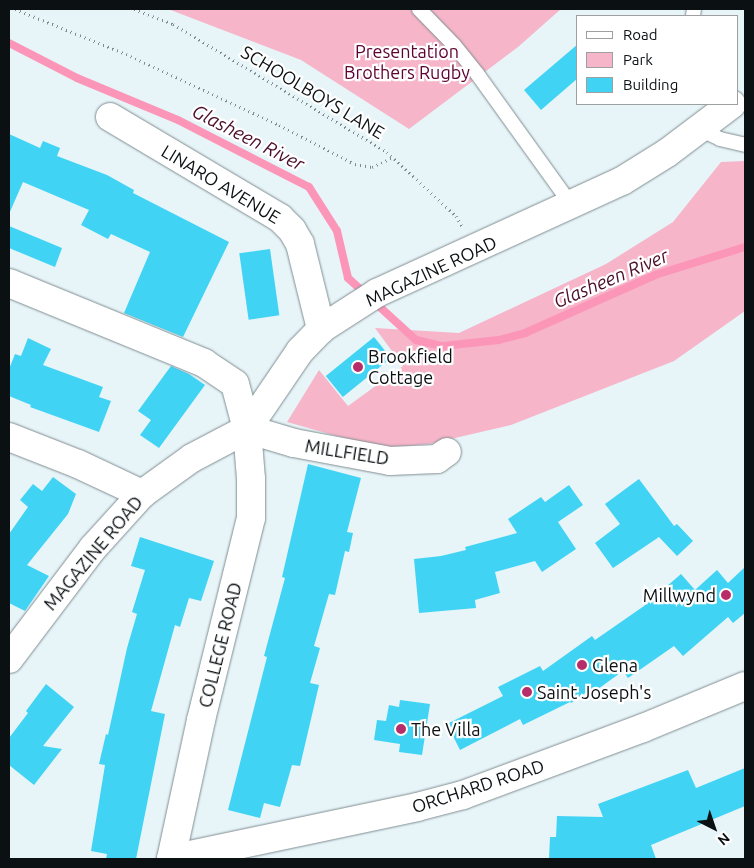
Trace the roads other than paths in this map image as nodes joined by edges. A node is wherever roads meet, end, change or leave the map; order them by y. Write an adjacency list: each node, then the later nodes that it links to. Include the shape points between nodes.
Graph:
1 (419, 9): 6 (lane, via 478,75)
2 (730, 105): 4 (street, MAGAZINE ROAD)
3 (110, 117): 8 (street, LINARO AVENUE, via 280,218 292,230 300,244)
4 (699, 129): 5 (lane, via 720,139); 6 (street, MAGAZINE ROAD, via 639,171)
5 (745, 145)
6 (572, 206): 8 (street, MAGAZINE ROAD, via 377,293)
7 (9, 283): 9 (street, COLLEGE ROAD, via 204,363 234,384)
8 (321, 329): 9 (street, MAGAZINE ROAD, via 300,351)
9 (247, 429): 11 (street, MILLFIELD, via 294,443 390,460 436,459); 12 (street, MAGAZINE ROAD, via 192,458); 15 (street, COLLEGE ROAD, via 251,518 201,720)
10 (9, 436): 12 (street)
11 (447, 452)
12 (142, 494): 13 (street, MAGAZINE ROAD, via 93,548)
13 (9, 659)
14 (745, 686): 15 (street, ORCHARD ROAD, via 463,795)
15 (171, 859)

